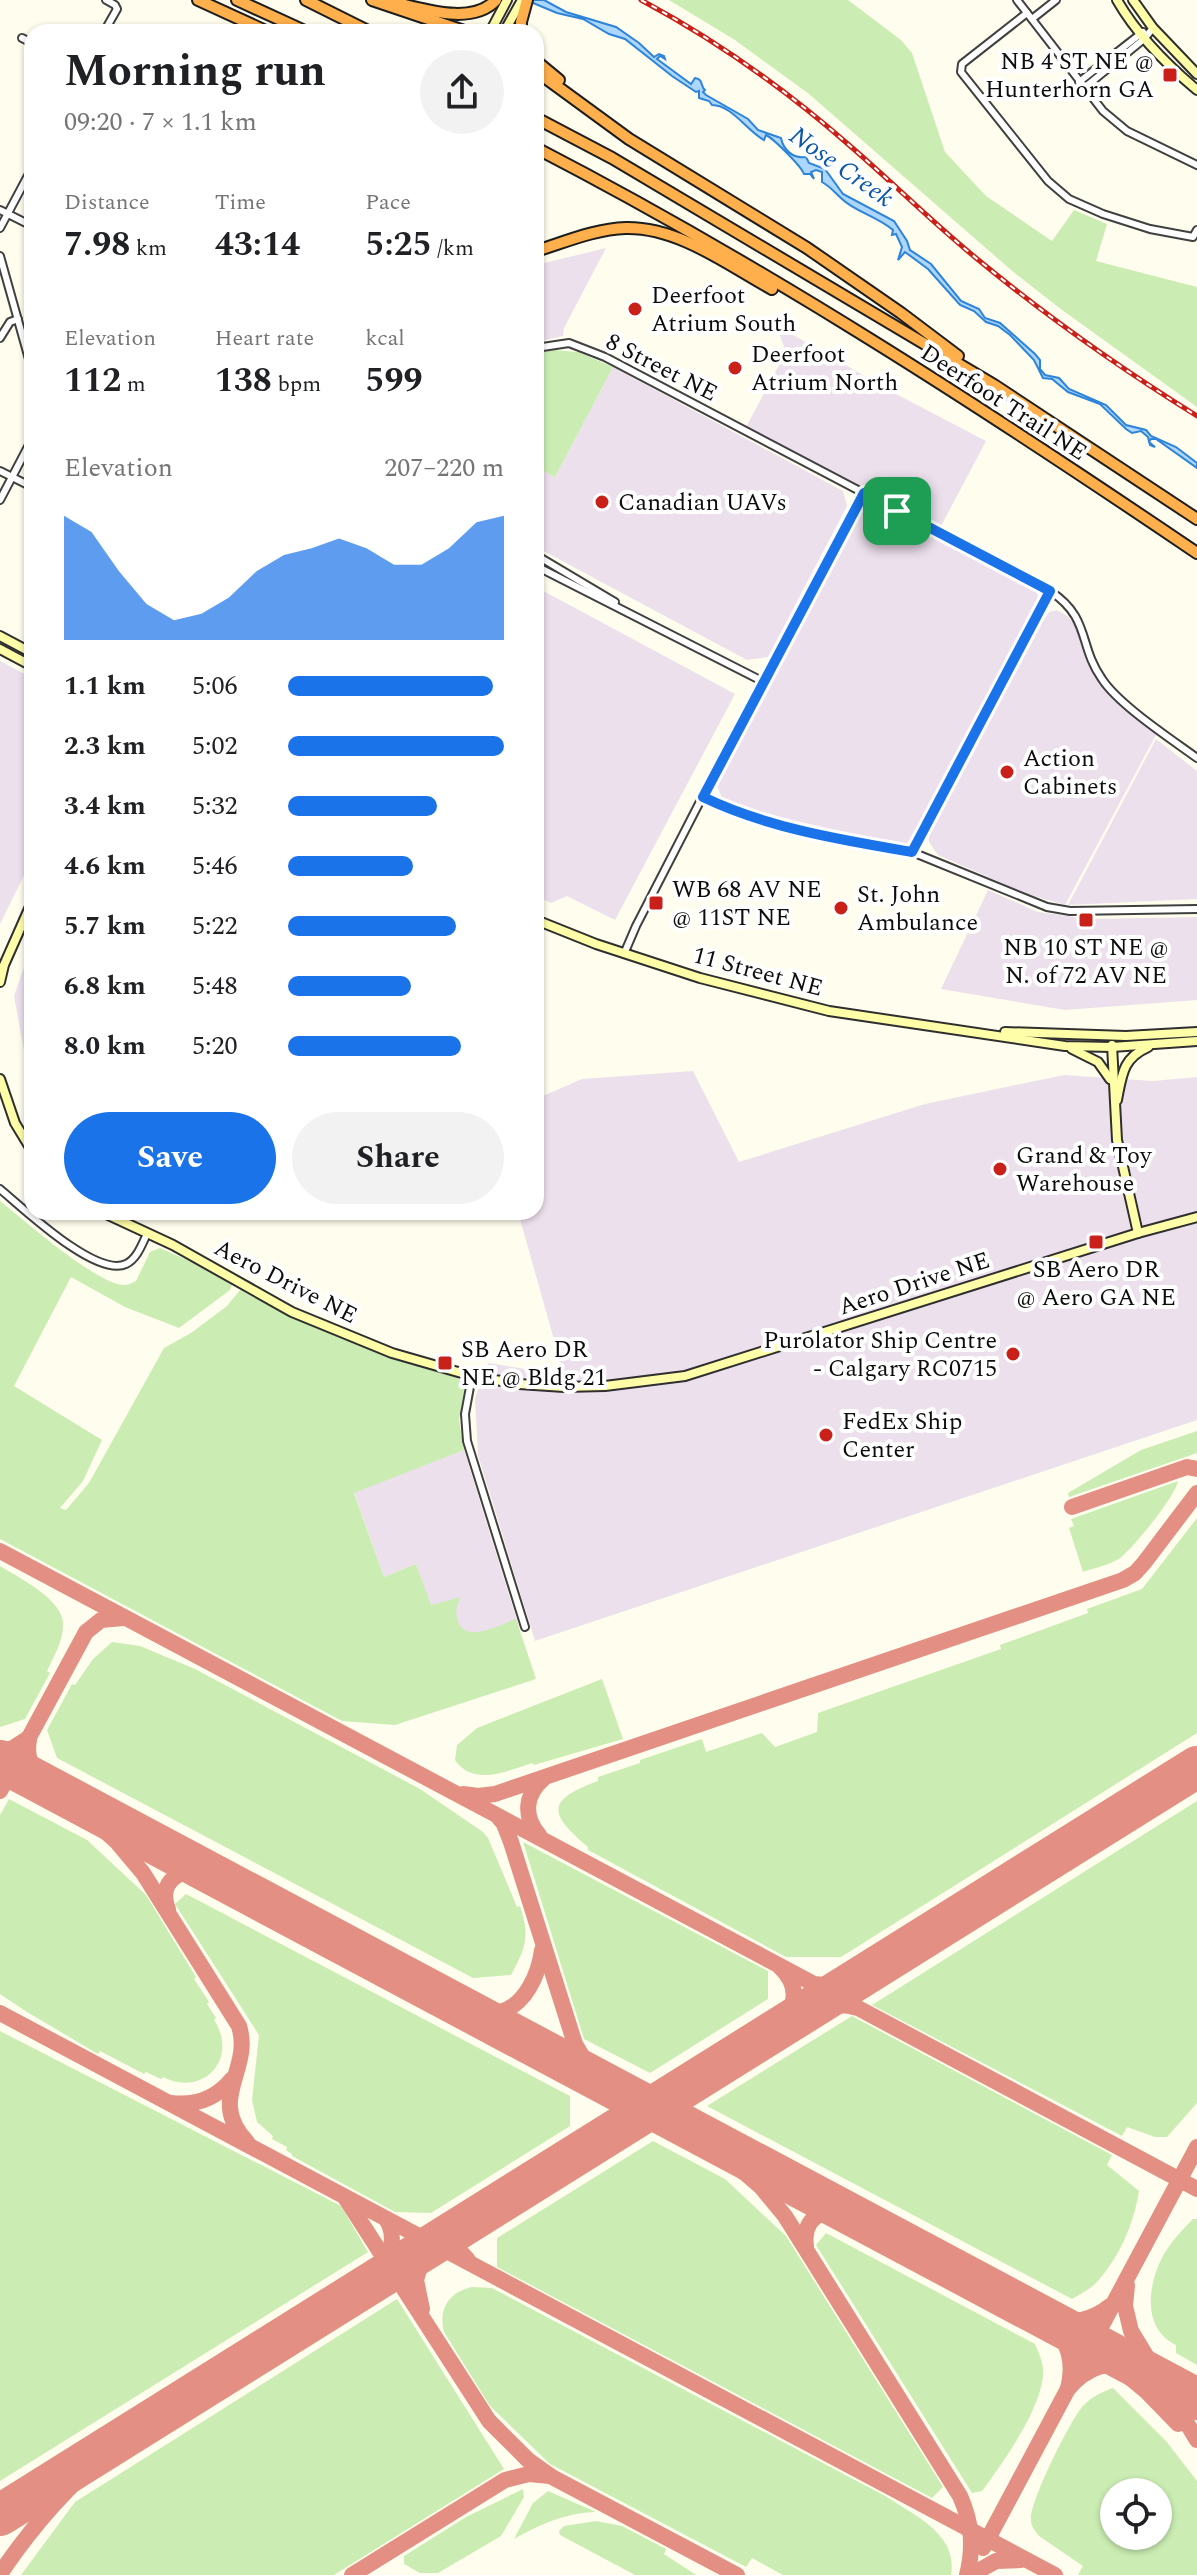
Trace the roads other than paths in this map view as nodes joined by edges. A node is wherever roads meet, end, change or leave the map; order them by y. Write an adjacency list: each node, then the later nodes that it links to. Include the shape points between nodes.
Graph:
1 (106, 0): 15 (street, via 117,9)
2 (198, 0): 16 (highway); 17 (highway)
3 (237, 0): 18 (highway)
4 (306, 0): 19 (highway)
5 (372, 0): 20 (highway)
6 (383, 0): 7 (highway, via 461,15)
7 (496, 0)
8 (507, 0): 21 (street)
9 (524, 0): 22 (street); 23 (highway)
10 (1031, 0): 14 (street)
11 (1056, 0): 14 (street)
12 (1117, 0): 25 (street)
13 (1133, 0): 24 (street)
14 (1025, 9): 29 (street); 39 (street, via 962,64 961,72 1048,181 1069,199 1150,229 1193,237)
15 (109, 24)
16 (242, 24)
17 (250, 24)
18 (290, 24)
19 (354, 24)
20 (443, 24)
21 (494, 24)
22 (509, 24)
23 (521, 24)
24 (1153, 28): 25 (street); 27 (street)
25 (1142, 36): 29 (street); 30 (street)
26 (544, 68): 31 (highway)
27 (1197, 74)
28 (544, 77): 31 (highway)
29 (1082, 85): 34 (street, via 1127,131)
30 (1197, 90)
31 (594, 115): 49 (highway, via 807,248)
32 (544, 122): 49 (highway, Deerfoot Trail NE)
33 (544, 152): 45 (highway, Deerfoot Trail NE)
34 (1197, 165)
35 (24, 181): 36 (street)
36 (4, 212): 37 (street); 38 (street)
37 (24, 222)
38 (0, 228)
39 (1197, 230)
40 (544, 249): 45 (highway, via 608,230 667,234)
41 (0, 256): 43 (street)
42 (0, 285): 43 (street)
43 (8, 286): 44 (street)
44 (18, 319): 46 (street); 47 (street)
45 (848, 327): 57 (highway, Deerfoot Trail NE, via 964,398)
46 (0, 338)
47 (24, 341)
48 (544, 346): 54 (street, 8 Street NE, via 579,346)
49 (994, 385): 56 (highway, Deerfoot Trail NE)
50 (24, 454): 52 (street)
51 (0, 471): 52 (street)
52 (12, 477): 53 (street); 55 (street)
53 (24, 483)
54 (864, 493): 60 (street, 8 Street NE); 66 (street)
55 (0, 500)
56 (1197, 519)
57 (1197, 556)
58 (544, 560): 61 (street)
59 (544, 570): 61 (street)
60 (1050, 591): 67 (street, 8 Street NE, via 1072,610 1102,679); 69 (street)
61 (638, 616): 66 (street)
62 (0, 636): 64 (street)
63 (0, 649): 65 (street)
64 (24, 649)
65 (24, 662)
66 (762, 681): 68 (street)
67 (1197, 758)
68 (703, 797): 69 (street, via 733,811); 73 (street)
69 (912, 852): 70 (street, via 1047,907)
70 (1197, 909)
71 (24, 920): 74 (street)
72 (544, 923): 73 (street, 11 Street NE)
73 (624, 954): 75 (street, 11 Street NE, via 829,1011)
74 (0, 982)
75 (976, 1031): 77 (street, 11 Street NE); 80 (street, 11 Street NE)
76 (1197, 1032): 77 (street, 11 Street NE)
77 (1112, 1036): 81 (street)
78 (1197, 1041): 79 (street, 11 Street NE)
79 (1154, 1044): 81 (street, 11 Street NE); 84 (street, via 1128,1060)
80 (1065, 1046): 81 (street, 11 Street NE); 83 (street, via 1098,1062)
81 (1112, 1047): 83 (street)
82 (0, 1079): 85 (street)
83 (1113, 1087): 84 (street)
84 (1115, 1121): 91 (street)
85 (24, 1138)
86 (0, 1189): 87 (street)
87 (24, 1208)
88 (1197, 1217): 91 (street, Aero Drive NE)
89 (40, 1220): 92 (street, via 106,1265 124,1266 134,1260)
90 (118, 1220): 92 (street, Aero Drive NE)
91 (1138, 1233): 93 (street, Aero Drive NE, via 685,1376 564,1387)
92 (147, 1234): 93 (street, Aero Drive NE, via 328,1328)
93 (472, 1376): 94 (street, via 465,1414 467,1441)
94 (525, 1627)

